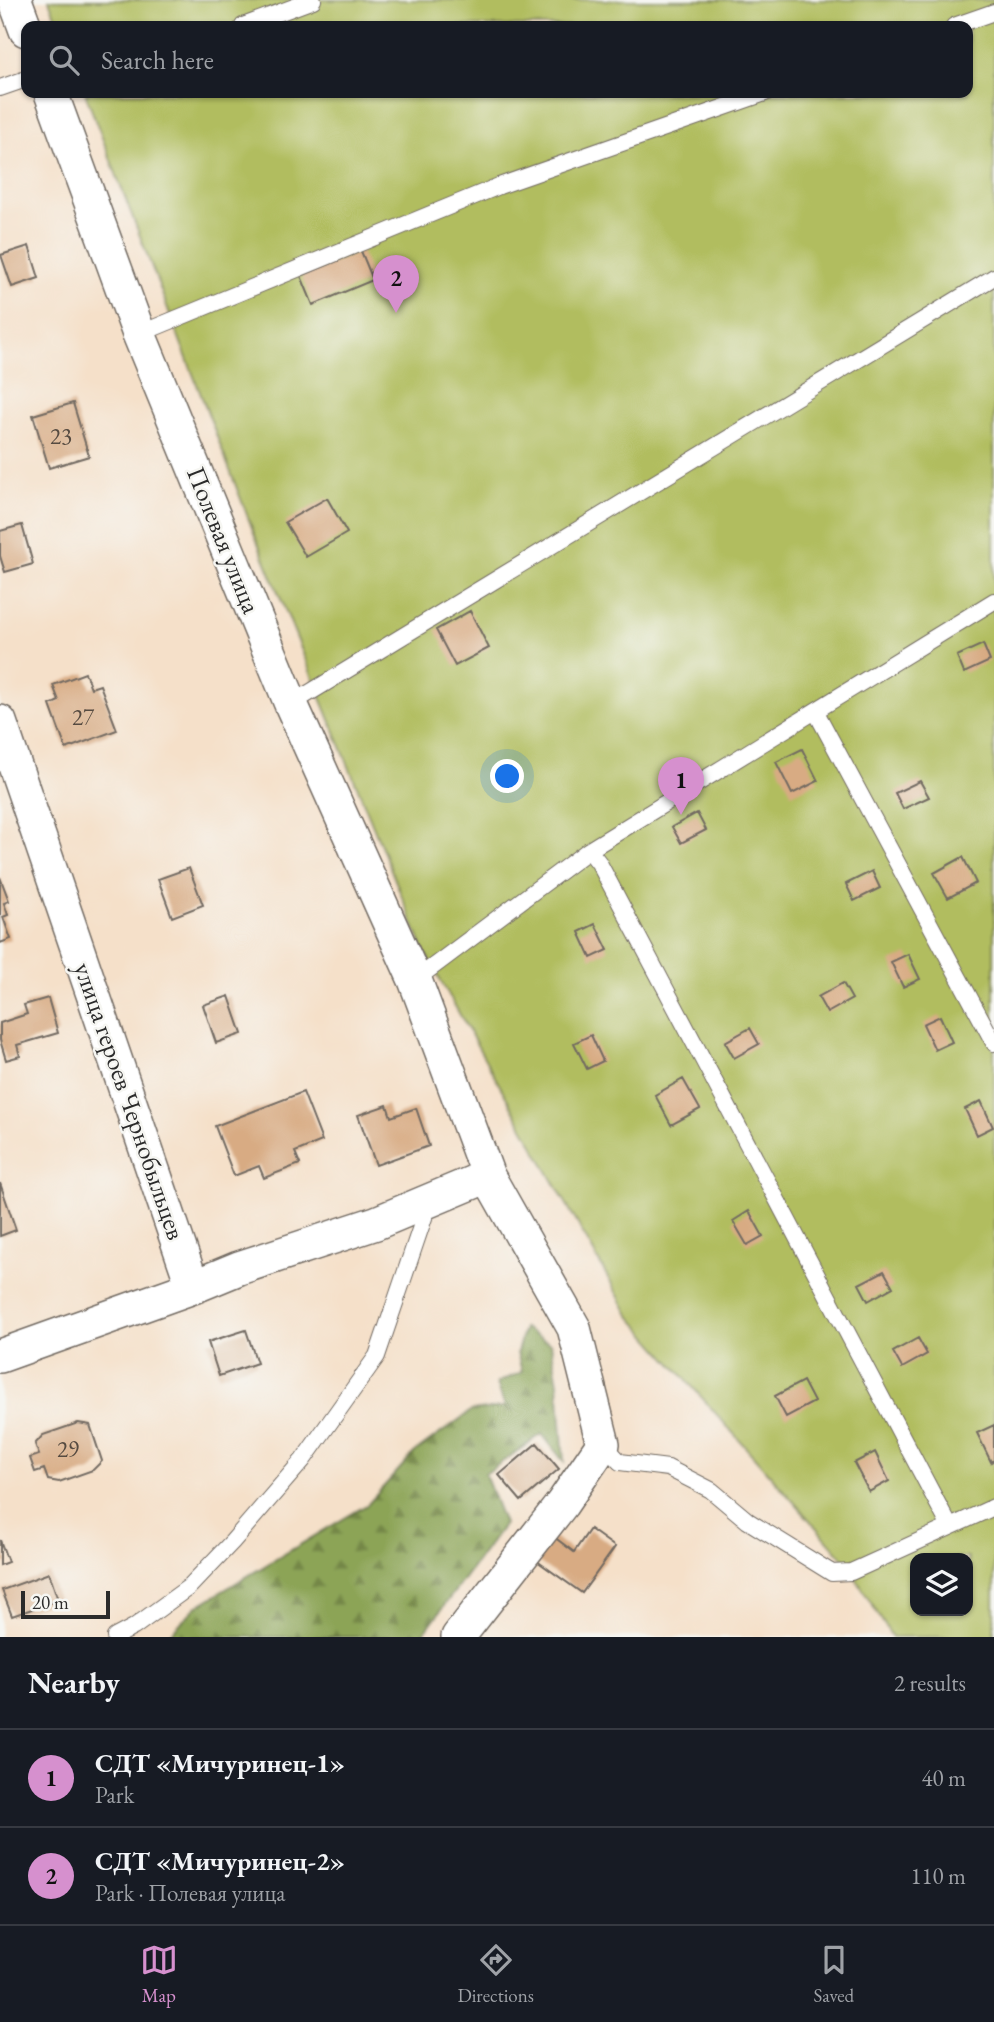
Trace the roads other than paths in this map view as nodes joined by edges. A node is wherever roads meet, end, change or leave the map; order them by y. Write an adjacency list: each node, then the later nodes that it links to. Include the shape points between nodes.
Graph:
1 (15, 0): 4 (street)
2 (313, 0): 5 (lane)
3 (994, 12): 6 (lane)
4 (23, 21)
5 (256, 21)
6 (968, 21)
7 (0, 88): 8 (lane)
8 (21, 89)
9 (52, 98): 12 (street, Полевая улица)
10 (751, 98): 12 (lane, via 499,186)
11 (994, 277): 14 (lane)
12 (139, 334): 14 (street, Полевая улица)
13 (994, 601): 15 (lane)
14 (292, 704): 18 (street, Полевая улица)
15 (816, 712): 17 (lane); 19 (lane)
16 (0, 722): 22 (street, улица героев Чернобыльцев)
17 (589, 850): 18 (lane); 26 (lane)
18 (415, 979): 20 (street, Полевая улица)
19 (994, 1043)
20 (488, 1176): 21 (street); 24 (street, Полевая улица, via 574,1328)
21 (430, 1201): 22 (street); 27 (lane, via 377,1356 303,1460 189,1587)
22 (193, 1287): 23 (street)
23 (0, 1356)
24 (603, 1444): 26 (lane, via 620,1462 668,1468 711,1490 748,1521 832,1573 851,1572); 28 (street)
25 (994, 1507): 26 (lane)
26 (950, 1527)
27 (115, 1637)
28 (458, 1637)

